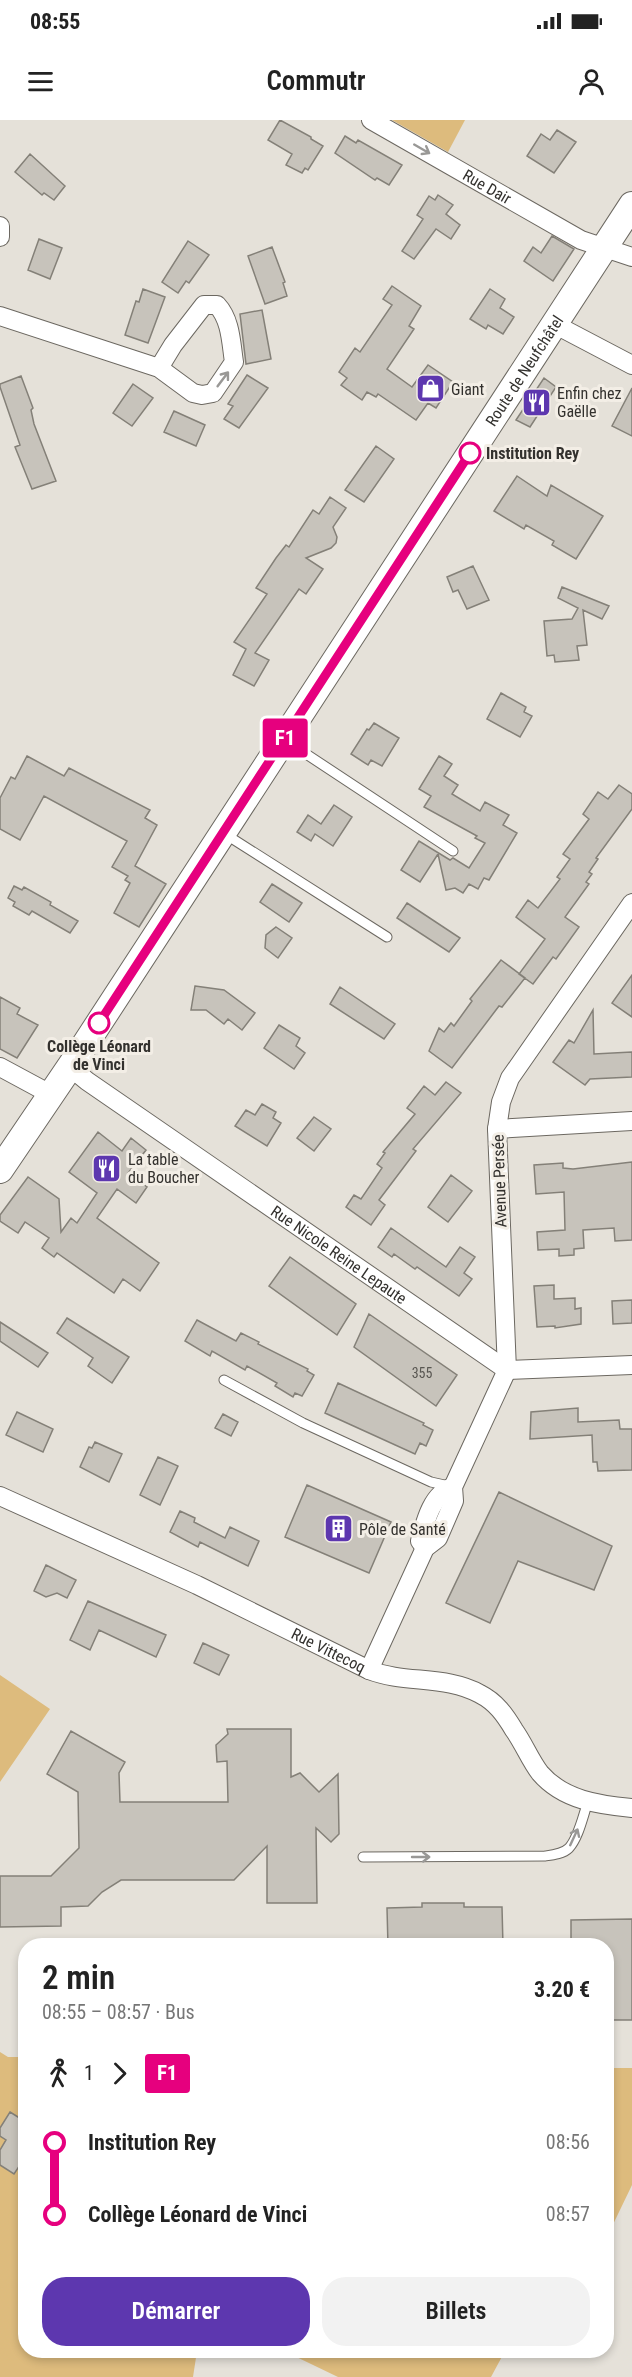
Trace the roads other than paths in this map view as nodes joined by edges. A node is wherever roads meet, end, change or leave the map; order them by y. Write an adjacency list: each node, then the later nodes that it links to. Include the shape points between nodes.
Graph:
1 (371, 120): 5 (street, Rue Dair, one-way to 5, via 581,240)
2 (632, 205): 5 (main road, Route de Neufchâtel)
3 (0, 226): 4 (street)
4 (0, 237)
5 (605, 248): 6 (street, Rue Dair); 8 (main road, Route de Neufchâtel)
6 (632, 257)
7 (0, 316): 10 (street)
8 (554, 324): 9 (street); 11 (main road, Route de Neufchâtel)
9 (632, 365)
10 (159, 368): 10 (street, one-way to 10, via 193,393 213,393 234,362 224,312 217,305 204,305)
11 (284, 739): 12 (main road, Route de Neufchâtel); 13 (lane)
12 (223, 833): 15 (lane); 17 (main road, Route de Neufchâtel)
13 (453, 851)
14 (632, 903): 20 (street, Avenue Persée, via 510,1078)
15 (387, 937)
16 (0, 1067): 18 (street)
17 (70, 1067): 18 (main road, Route de Neufchâtel); 23 (street, Rue Nicole Reine Lepaute)
18 (52, 1095): 21 (main road, Route de Neufchâtel)
19 (632, 1121): 20 (street)
20 (497, 1129): 23 (street, Avenue Persée)
21 (0, 1170)
22 (632, 1365): 23 (street)
23 (507, 1370): 25 (street, Avenue Persée)
24 (224, 1380): 25 (lane, via 303,1423 431,1482)
25 (453, 1487): 27 (street, Avenue Persée, via 454,1501 438,1538 425,1548)
26 (0, 1496): 27 (street, Rue Vittecoq, via 197,1585)
27 (369, 1670): 28 (street, Rue Vittecoq, via 386,1677 452,1683 479,1693 504,1714 550,1784)
28 (588, 1802): 29 (street, Rue Vittecoq); 30 (lane, one-way to 28, via 545,1857 569,1848)
29 (632, 1808)
30 (363, 1857)

